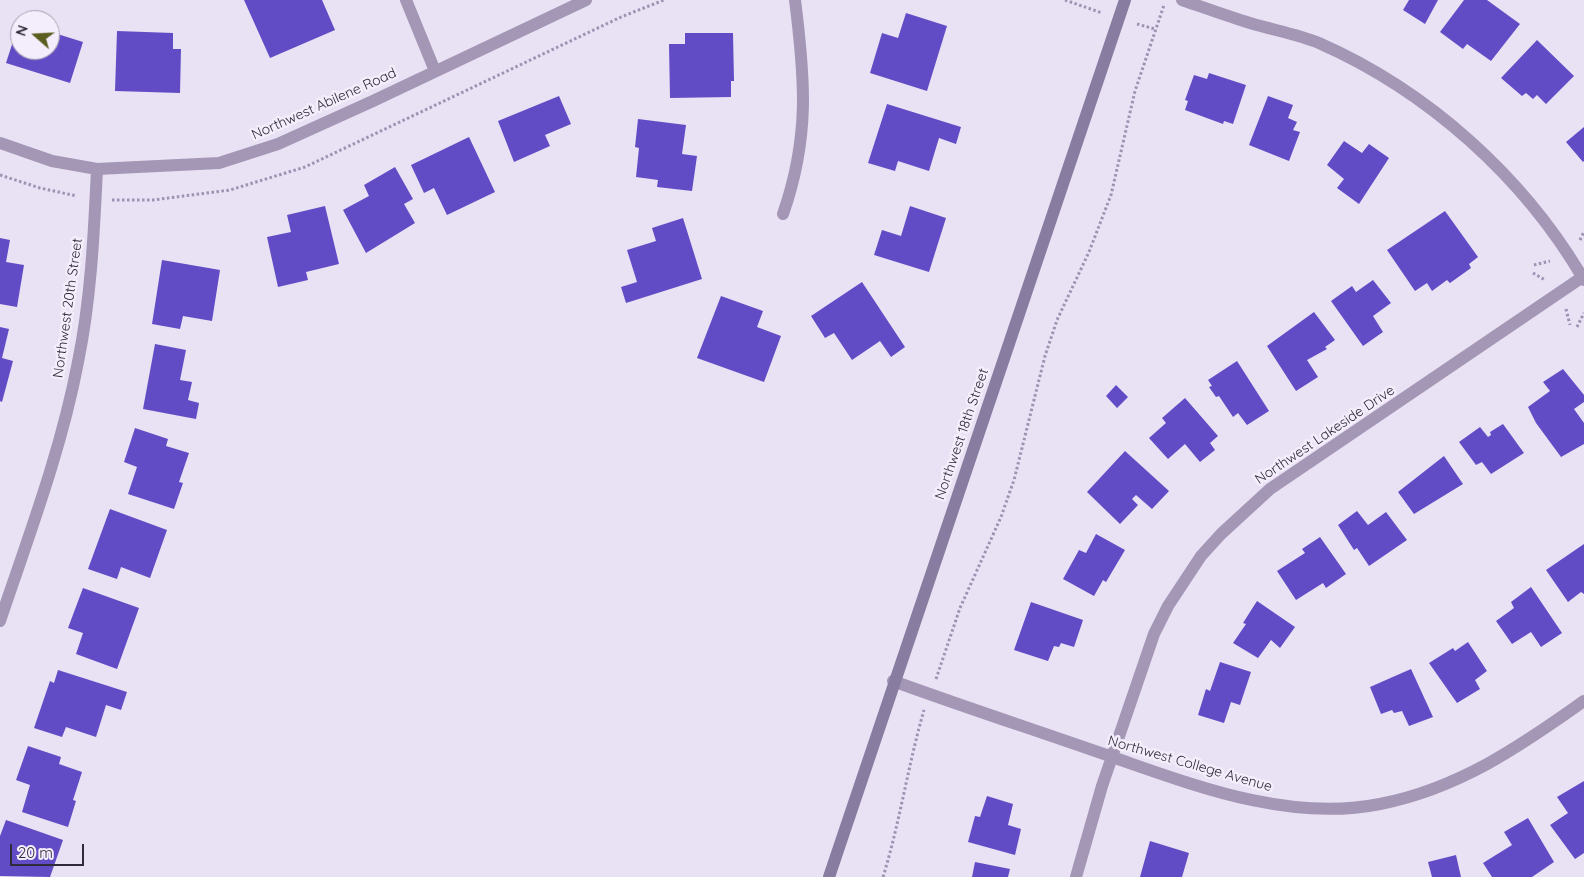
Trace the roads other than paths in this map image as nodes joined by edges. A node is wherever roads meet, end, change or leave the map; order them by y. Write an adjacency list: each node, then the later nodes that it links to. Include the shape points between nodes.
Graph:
1 (406, 0): 6 (street)
2 (586, 0): 6 (street, Northwest Abilene Road)
3 (795, 0): 9 (street, via 804,79 802,134 796,179)
4 (1125, 0): 12 (main road, Northwest 18th Street)
5 (1182, 0): 10 (street, via 1318,43 1364,65 1412,95 1444,119 1505,176)
6 (435, 71): 8 (street, Northwest Abilene Road, via 278,144 219,162)
7 (0, 143): 8 (street, Northwest Abilene Road, via 52,161)
8 (97, 169): 11 (street, Northwest 20th Street, via 91,262 79,361 63,430)
9 (783, 214)
10 (1584, 278): 14 (street, Northwest Lakeside Drive, via 1283,480 1221,534 1196,563 1154,634)
11 (0, 621)
12 (894, 681): 14 (street, Northwest College Avenue); 15 (main road, Northwest 18th Street)
13 (1584, 701): 14 (street, Northwest College Avenue, via 1463,778 1379,805 1317,808 1271,804 1235,796)
14 (1114, 757): 16 (street, Northwest Lakeside Drive, via 1102,786)
15 (828, 877)
16 (1076, 877)

